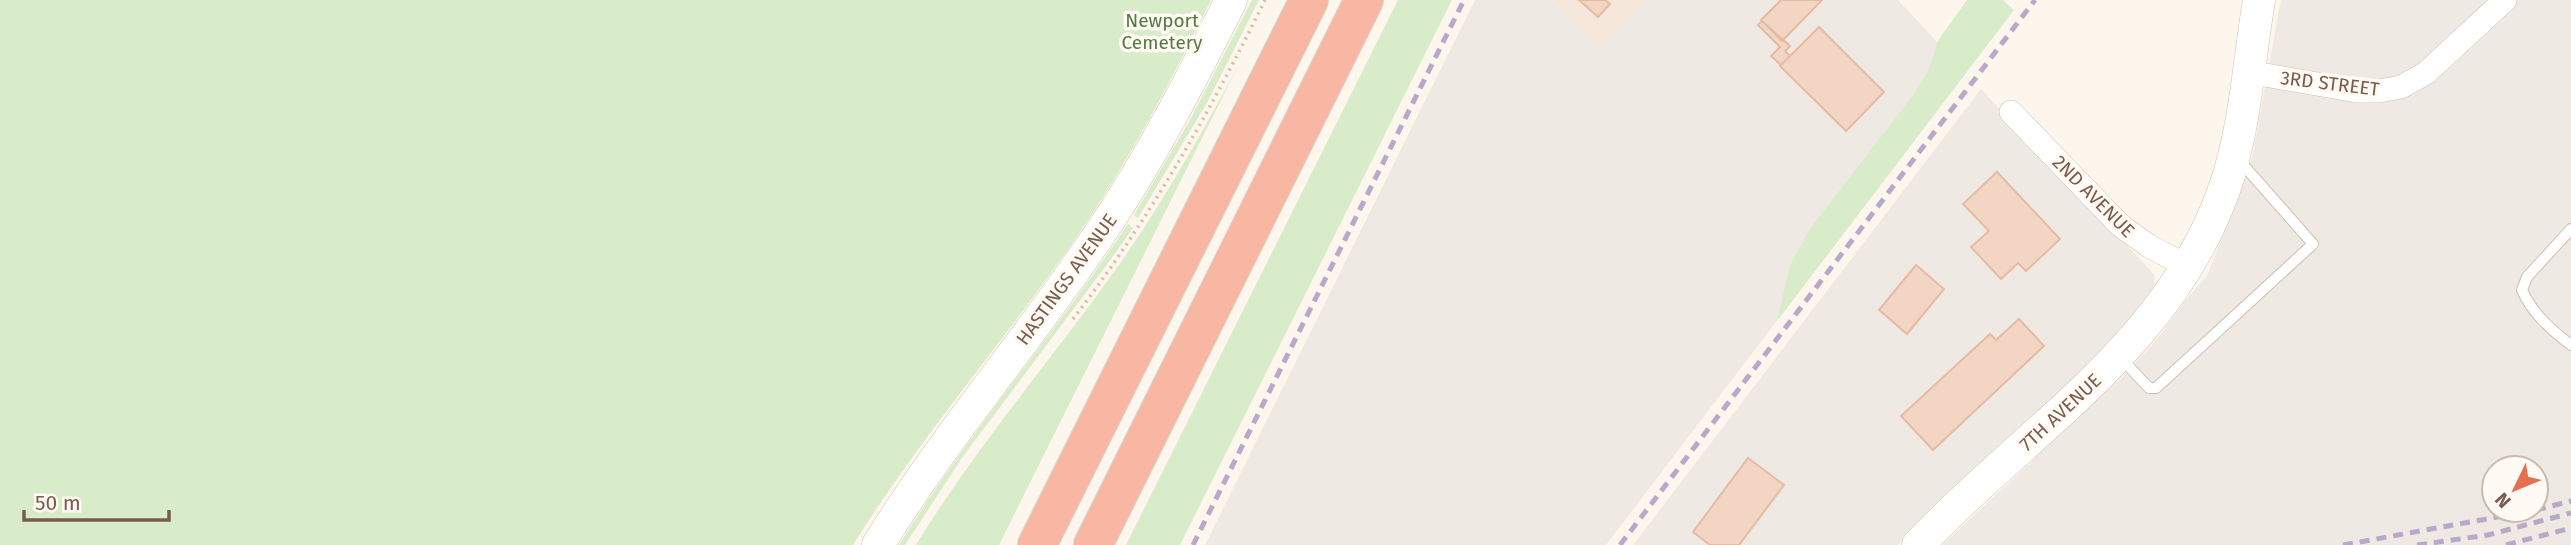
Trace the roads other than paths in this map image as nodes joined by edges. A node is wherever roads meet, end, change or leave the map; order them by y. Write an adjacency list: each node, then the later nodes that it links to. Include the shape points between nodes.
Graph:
1 (1231, 0): 13 (street, HASTINGS AVENUE, via 1123,200 925,472)
2 (1309, 0): 14 (highway)
3 (2259, 0): 6 (street, 7TH AVENUE)
4 (2505, 0): 6 (street, 3RD STREET, via 2426,73 2401,87 2357,90)
5 (1362, 7): 15 (highway)
6 (2248, 72): 8 (street, 7TH AVENUE)
7 (2011, 112): 10 (street, 2ND AVENUE, via 2121,226)
8 (2234, 155): 10 (street, 7TH AVENUE, via 2215,213); 12 (lane, via 2313,244 2156,388 2149,388)
9 (2571, 229): 11 (lane, via 2527,277 2522,290 2528,304)
10 (2187, 266): 12 (street, 7TH AVENUE, via 2160,310)
11 (2571, 345)
12 (2119, 357): 16 (street, 7TH AVENUE)
13 (878, 545)
14 (1037, 545)
15 (1093, 545)
16 (1919, 545)

